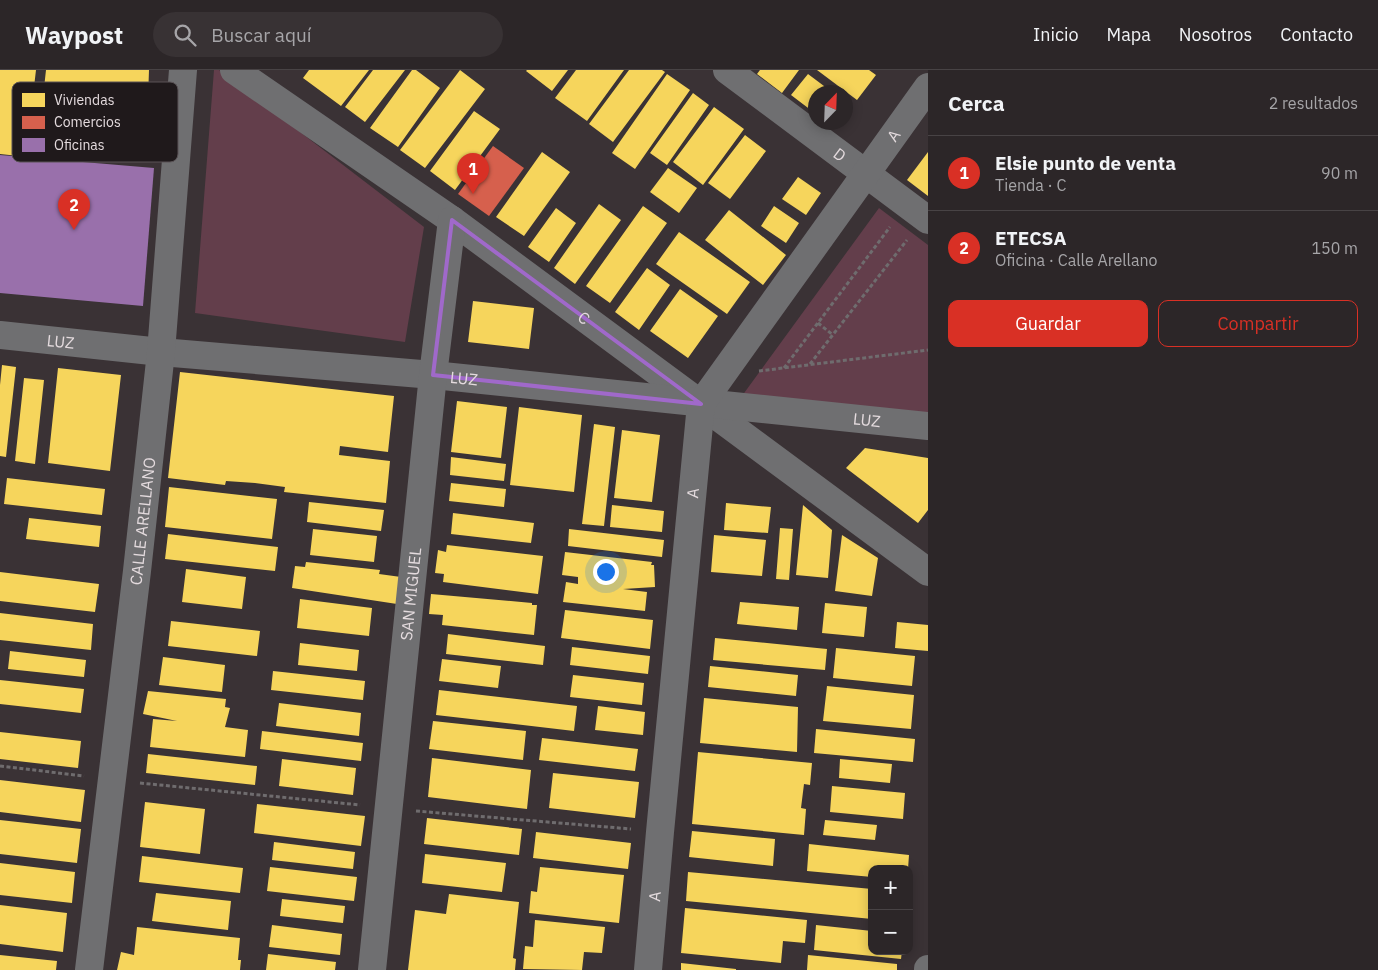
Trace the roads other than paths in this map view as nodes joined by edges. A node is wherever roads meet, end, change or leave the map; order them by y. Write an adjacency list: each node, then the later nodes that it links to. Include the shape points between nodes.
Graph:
1 (183, 70): 5 (street, CALLE ARELLANO)
2 (234, 70): 9 (street, C)
3 (727, 70): 7 (street, D)
4 (928, 87): 7 (street, A)
5 (178, 134)
6 (176, 162): 11 (street, CALLE ARELLANO)
7 (865, 173): 8 (street, D); 13 (street, A)
8 (920, 214)
9 (452, 220): 12 (street, SAN MIGUEL); 13 (street, C)
10 (0, 335): 11 (street, LUZ)
11 (161, 352): 12 (street, LUZ); 16 (street, CALLE ARELLANO)
12 (433, 375): 13 (street, LUZ); 17 (street, SAN MIGUEL)
13 (701, 404): 14 (street, LUZ); 15 (street, C); 18 (street, A)
14 (928, 426)
15 (928, 572)
16 (89, 970)
17 (372, 970)
18 (648, 970)

